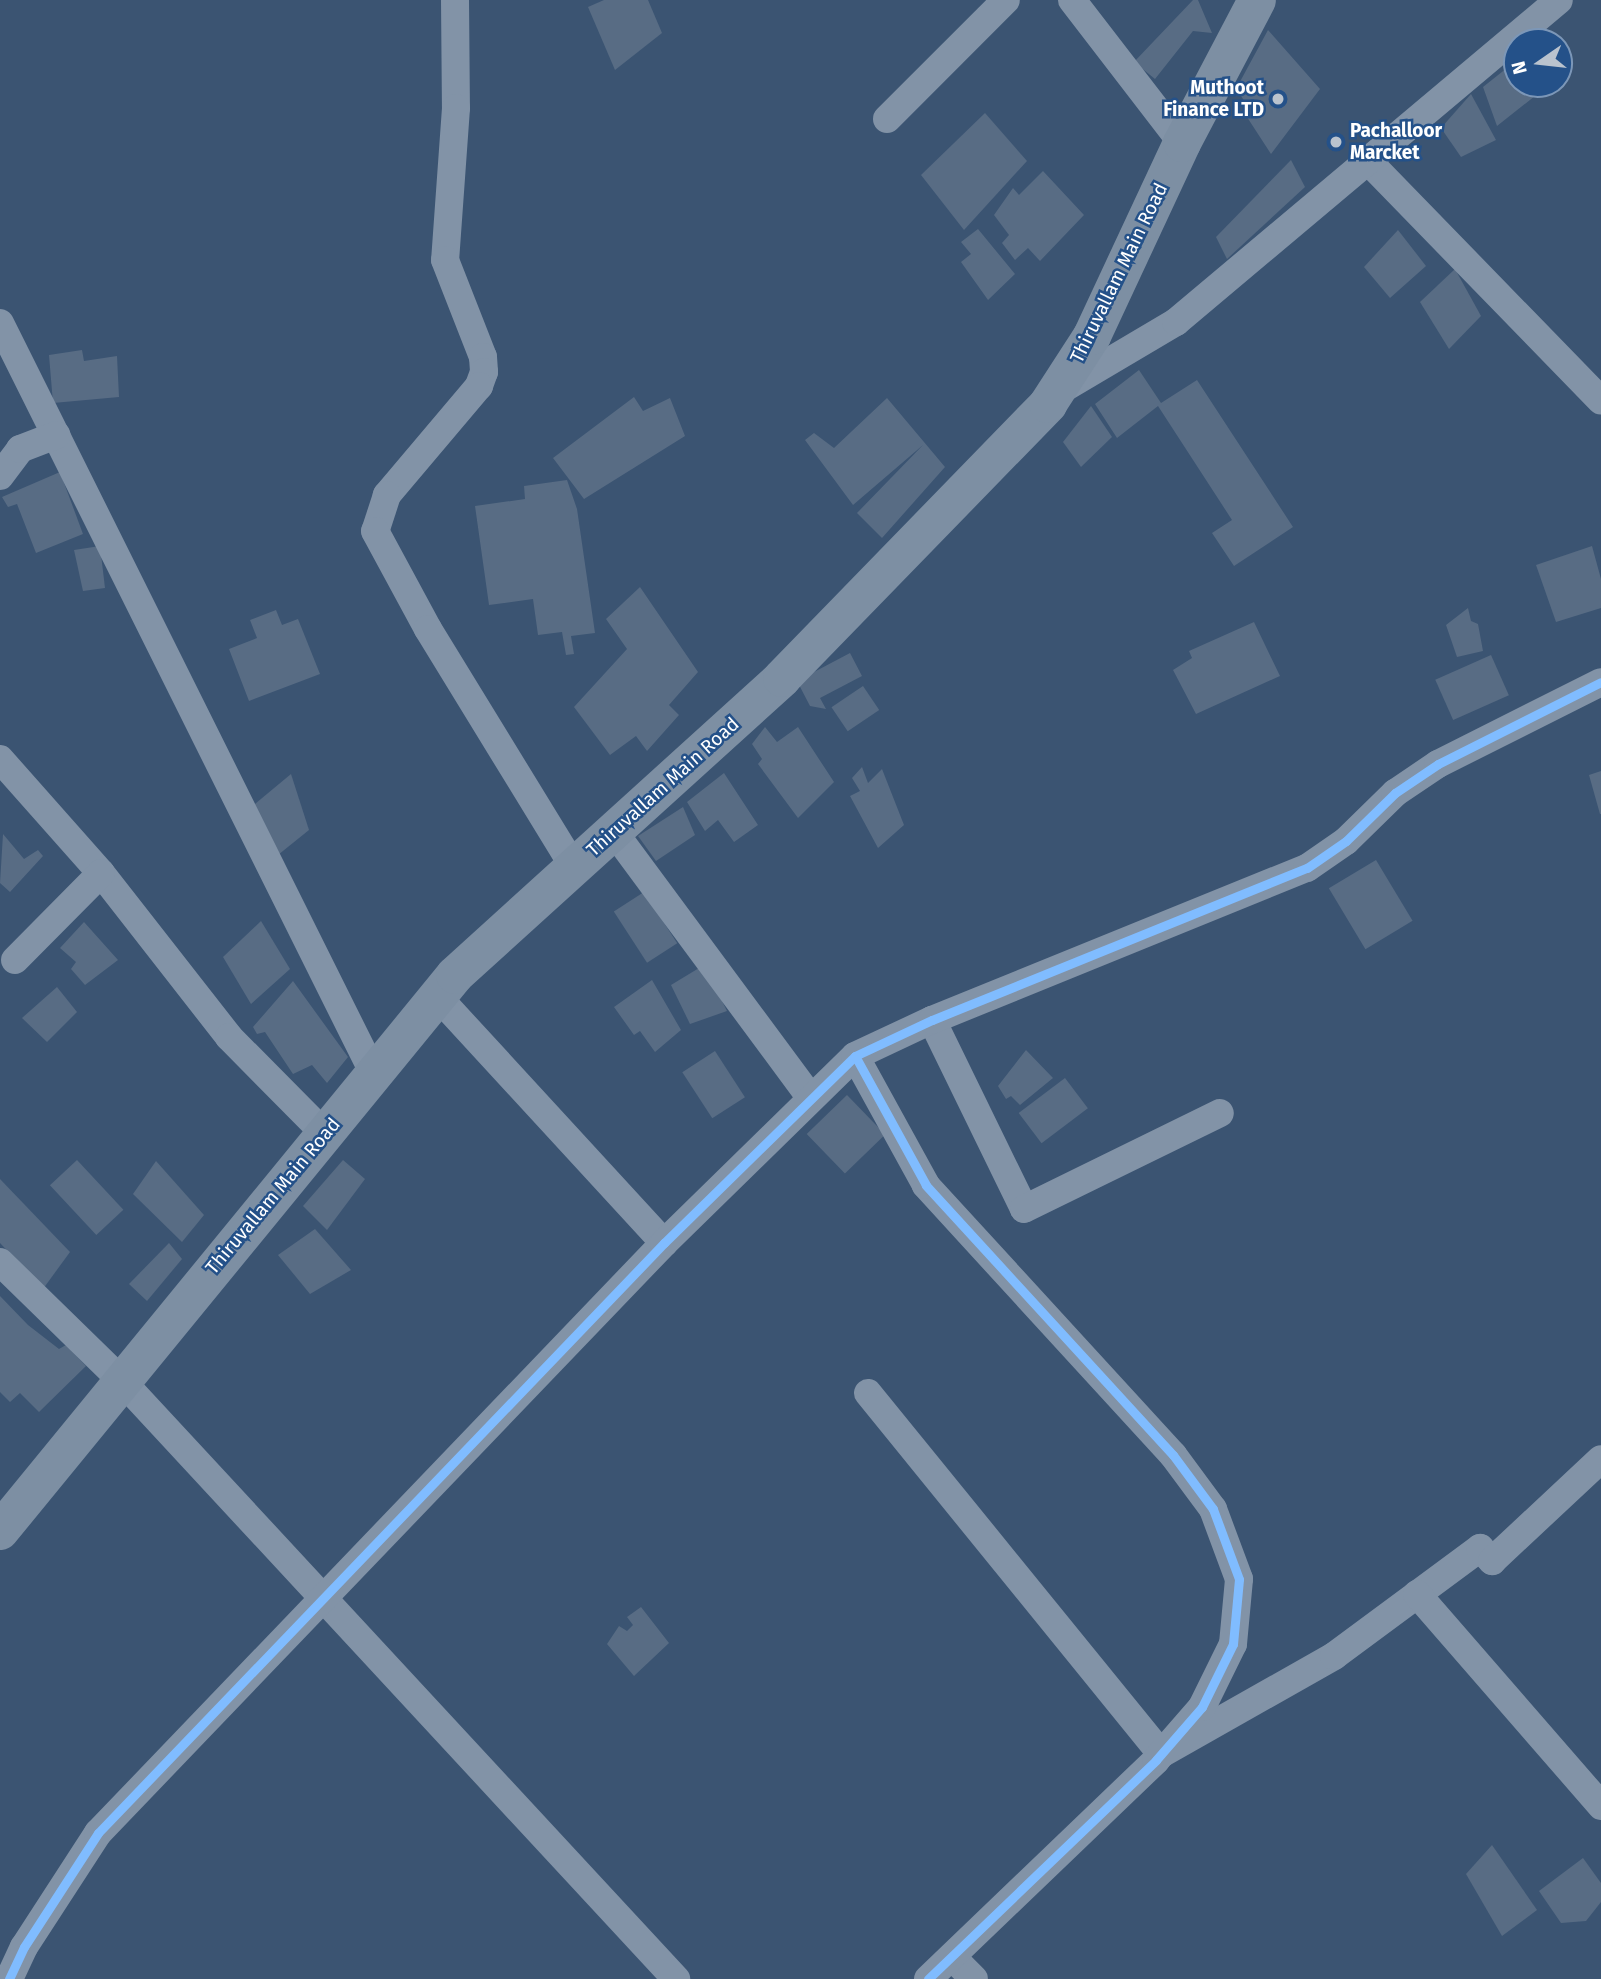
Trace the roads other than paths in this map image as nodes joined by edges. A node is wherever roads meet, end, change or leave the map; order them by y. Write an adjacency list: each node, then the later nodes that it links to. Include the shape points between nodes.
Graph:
1 (455, 0): 17 (street, via 456,108 445,260 483,356 484,372 479,386 387,495 375,531 428,629)
2 (1006, 0): 6 (street)
3 (1072, 0): 7 (street)
4 (1257, 0): 7 (main road, Thiruvallam Main Road)
5 (1559, 0): 8 (street)
6 (887, 119)
7 (1182, 143): 10 (main road, Thiruvallam Main Road, via 1092,336)
8 (1368, 161): 10 (street, via 1176,322); 11 (street)
9 (0, 323): 12 (street)
10 (1059, 391): 16 (main road, Thiruvallam Main Road, via 782,678)
11 (1601, 401)
12 (56, 435): 13 (street, via 20,449); 23 (street)
13 (0, 476)
14 (1601, 682): 21 (street, via 1430,770 1395,793 1346,841 1307,868)
15 (0, 758): 18 (street)
16 (614, 832): 17 (main road, Thiruvallam Main Road); 24 (street)
17 (574, 867): 20 (main road, Thiruvallam Main Road, via 455,975)
18 (101, 873): 19 (street); 26 (street, via 229,1037)
19 (15, 960)
20 (438, 997): 23 (main road, Thiruvallam Main Road); 27 (street)
21 (933, 1020): 22 (street); 25 (street, via 1024,1209)
22 (855, 1056): 24 (street); 35 (street, via 926,1185 1172,1455 1213,1509 1230,1546 1239,1579 1233,1643 1202,1707)
23 (374, 1074): 26 (main road, Thiruvallam Main Road)
24 (811, 1098): 27 (street)
25 (1220, 1112)
26 (325, 1133): 29 (main road, Thiruvallam Main Road)
27 (664, 1243): 34 (street)
28 (0, 1262): 29 (street)
29 (121, 1380): 32 (main road, Thiruvallam Main Road); 34 (street)
30 (868, 1393): 35 (street)
31 (1601, 1459): 33 (street, via 1492,1560 1480,1548)
32 (0, 1531)
33 (1417, 1594): 35 (street, via 1334,1656); 36 (street)
34 (322, 1601): 38 (street, via 98,1833 24,1947); 39 (street)
35 (1161, 1754): 37 (street)
36 (1601, 1805)
37 (952, 1957): 40 (street); 41 (street)
38 (9, 1979)
39 (676, 1979)
40 (928, 1979)
41 (974, 1979)

